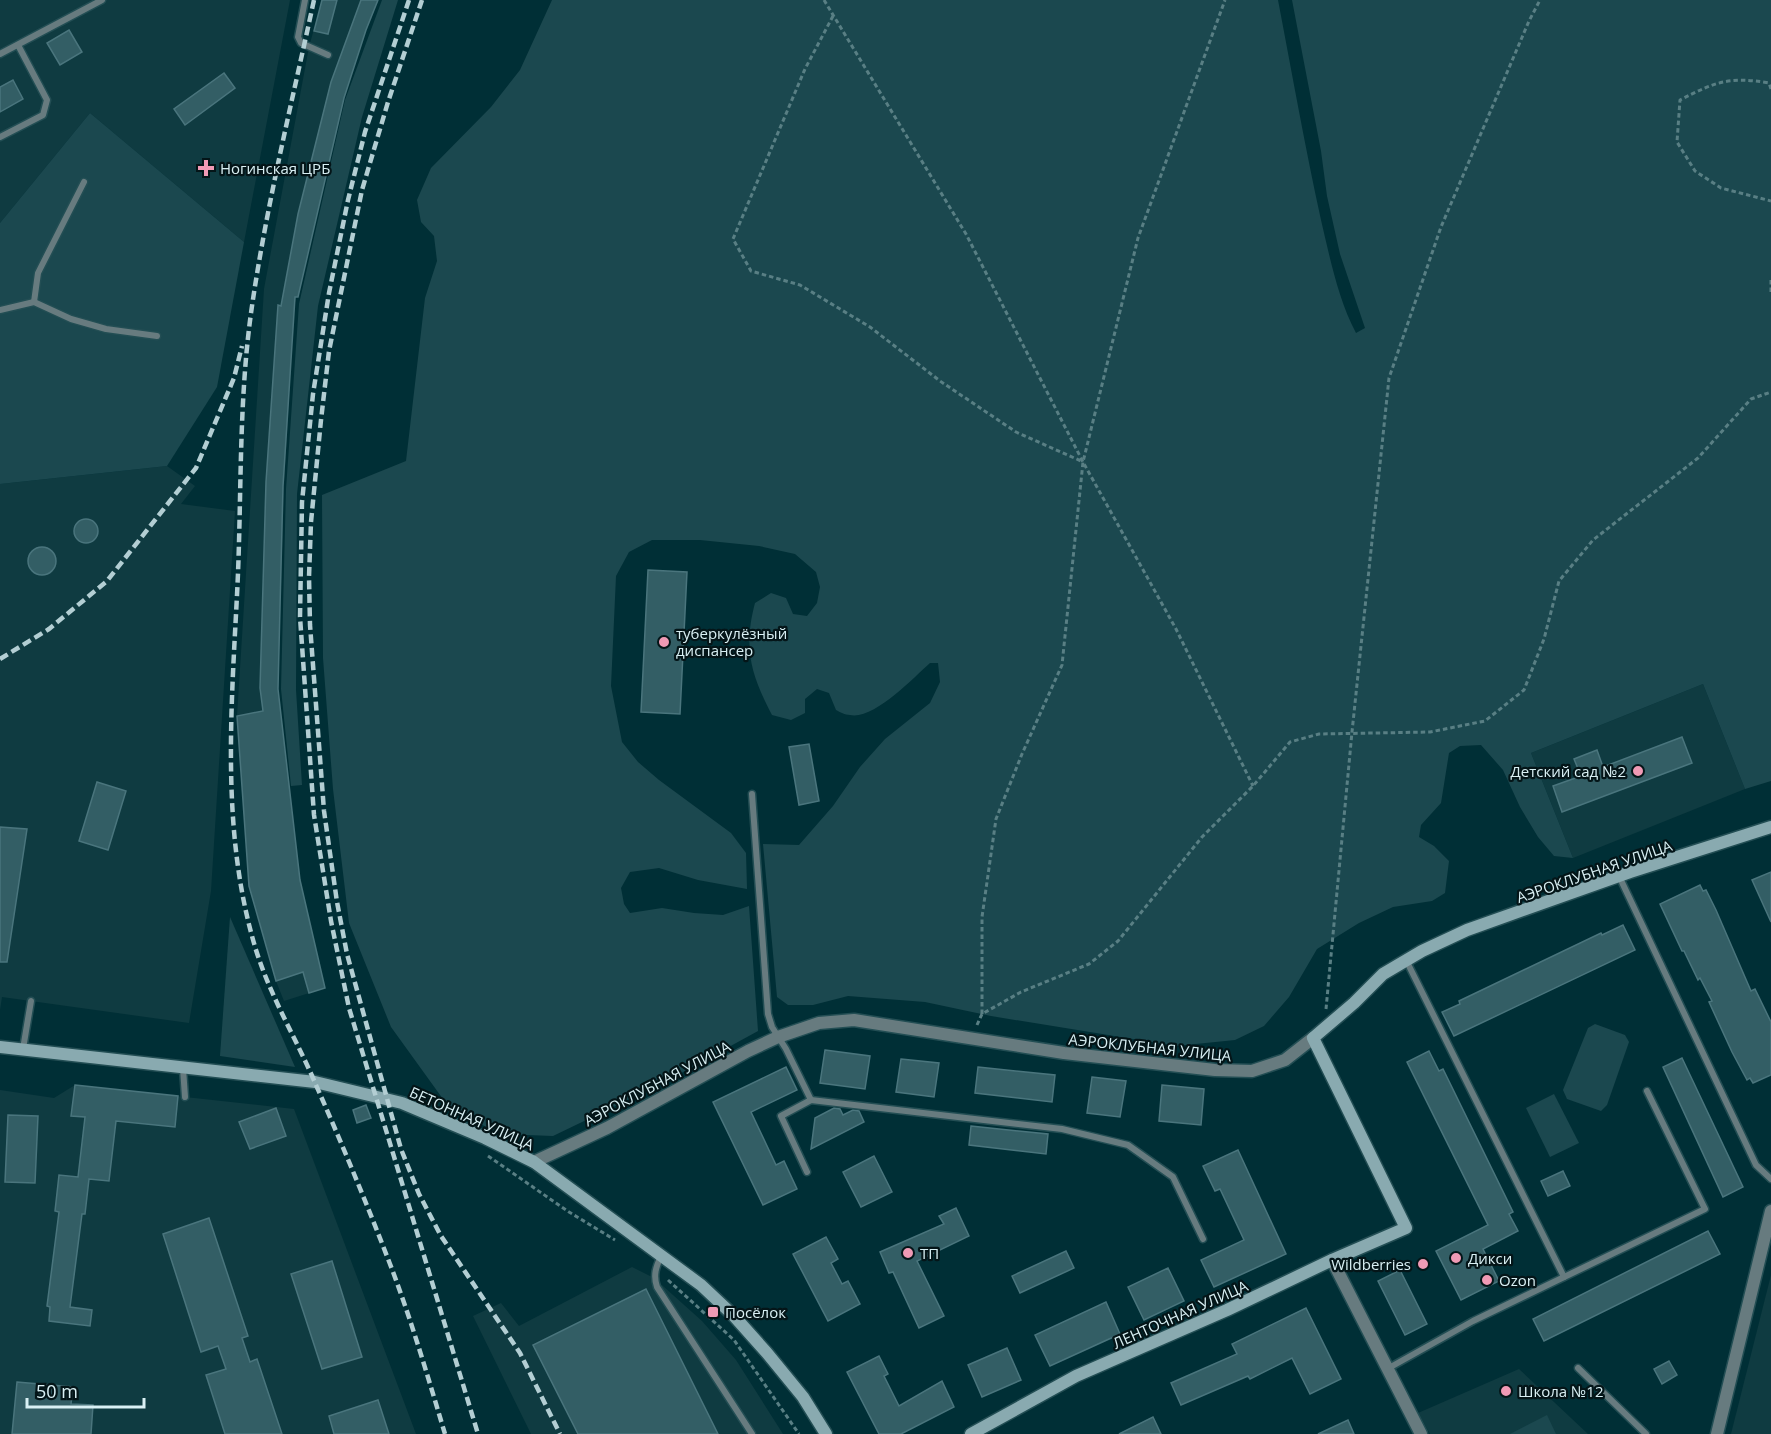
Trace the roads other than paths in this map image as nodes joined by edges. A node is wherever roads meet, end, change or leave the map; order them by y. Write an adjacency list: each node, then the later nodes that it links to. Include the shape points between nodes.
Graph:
1 (102, 0): 3 (lane)
2 (304, 0): 5 (lane, via 298,37 301,43)
3 (18, 45): 4 (lane); 6 (lane, via 47,100 43,115)
4 (0, 54)
5 (328, 55)
6 (0, 137)
7 (84, 182): 8 (lane, via 38,273)
8 (34, 302): 9 (lane); 10 (lane, via 71,319)
9 (0, 310)
10 (157, 336)
11 (752, 794): 16 (lane, via 768,1014)
12 (1771, 827): 13 (street, АЭРОКЛУБНАЯ УЛИЦА)
13 (1619, 876): 14 (street, АЭРОКЛУБНАЯ УЛИЦА, via 1467,930); 26 (lane, via 1756,1166)
14 (1406, 960): 17 (street, АЭРОКЛУБНАЯ УЛИЦА, via 1383,974); 31 (lane)
15 (31, 1001): 19 (lane)
16 (778, 1036): 17 (street, АЭРОКЛУБНАЯ УЛИЦА, via 819,1023 854,1020 1065,1053 1252,1071 1285,1060); 23 (lane); 24 (street, АЭРОКЛУБНАЯ УЛИЦА, via 607,1128)
17 (1313, 1038): 30 (street, ЛЕНТОЧНАЯ УЛИЦА, via 1406,1228)
18 (0, 1047): 19 (street, БЕТОННАЯ УЛИЦА)
19 (22, 1050): 20 (street, БЕТОННАЯ УЛИЦА)
20 (183, 1068): 22 (lane); 24 (street, БЕТОННАЯ УЛИЦА, via 315,1082 386,1098)
21 (1647, 1091): 31 (lane, via 1705,1209)
22 (185, 1097)
23 (811, 1100): 25 (lane, via 781,1116); 28 (lane, via 1062,1130 1128,1145 1173,1177)
24 (534, 1162): 29 (street, БЕТОННАЯ УЛИЦА)
25 (807, 1172)
26 (1771, 1179)
27 (1771, 1211): 39 (street)
28 (1203, 1239)
29 (662, 1255): 34 (lane, via 655,1268 657,1287); 35 (street, БЕТОННАЯ УЛИЦА, via 734,1316 803,1397)
30 (1332, 1260): 33 (street); 36 (street, ЛЕНТОЧНАЯ УЛИЦА, via 1076,1376)
31 (1564, 1277): 33 (lane)
32 (1578, 1368): 38 (lane)
33 (1387, 1369): 37 (street)
34 (752, 1434)
35 (826, 1434)
36 (971, 1434)
37 (1421, 1434)
38 (1646, 1434)
39 (1717, 1434)

